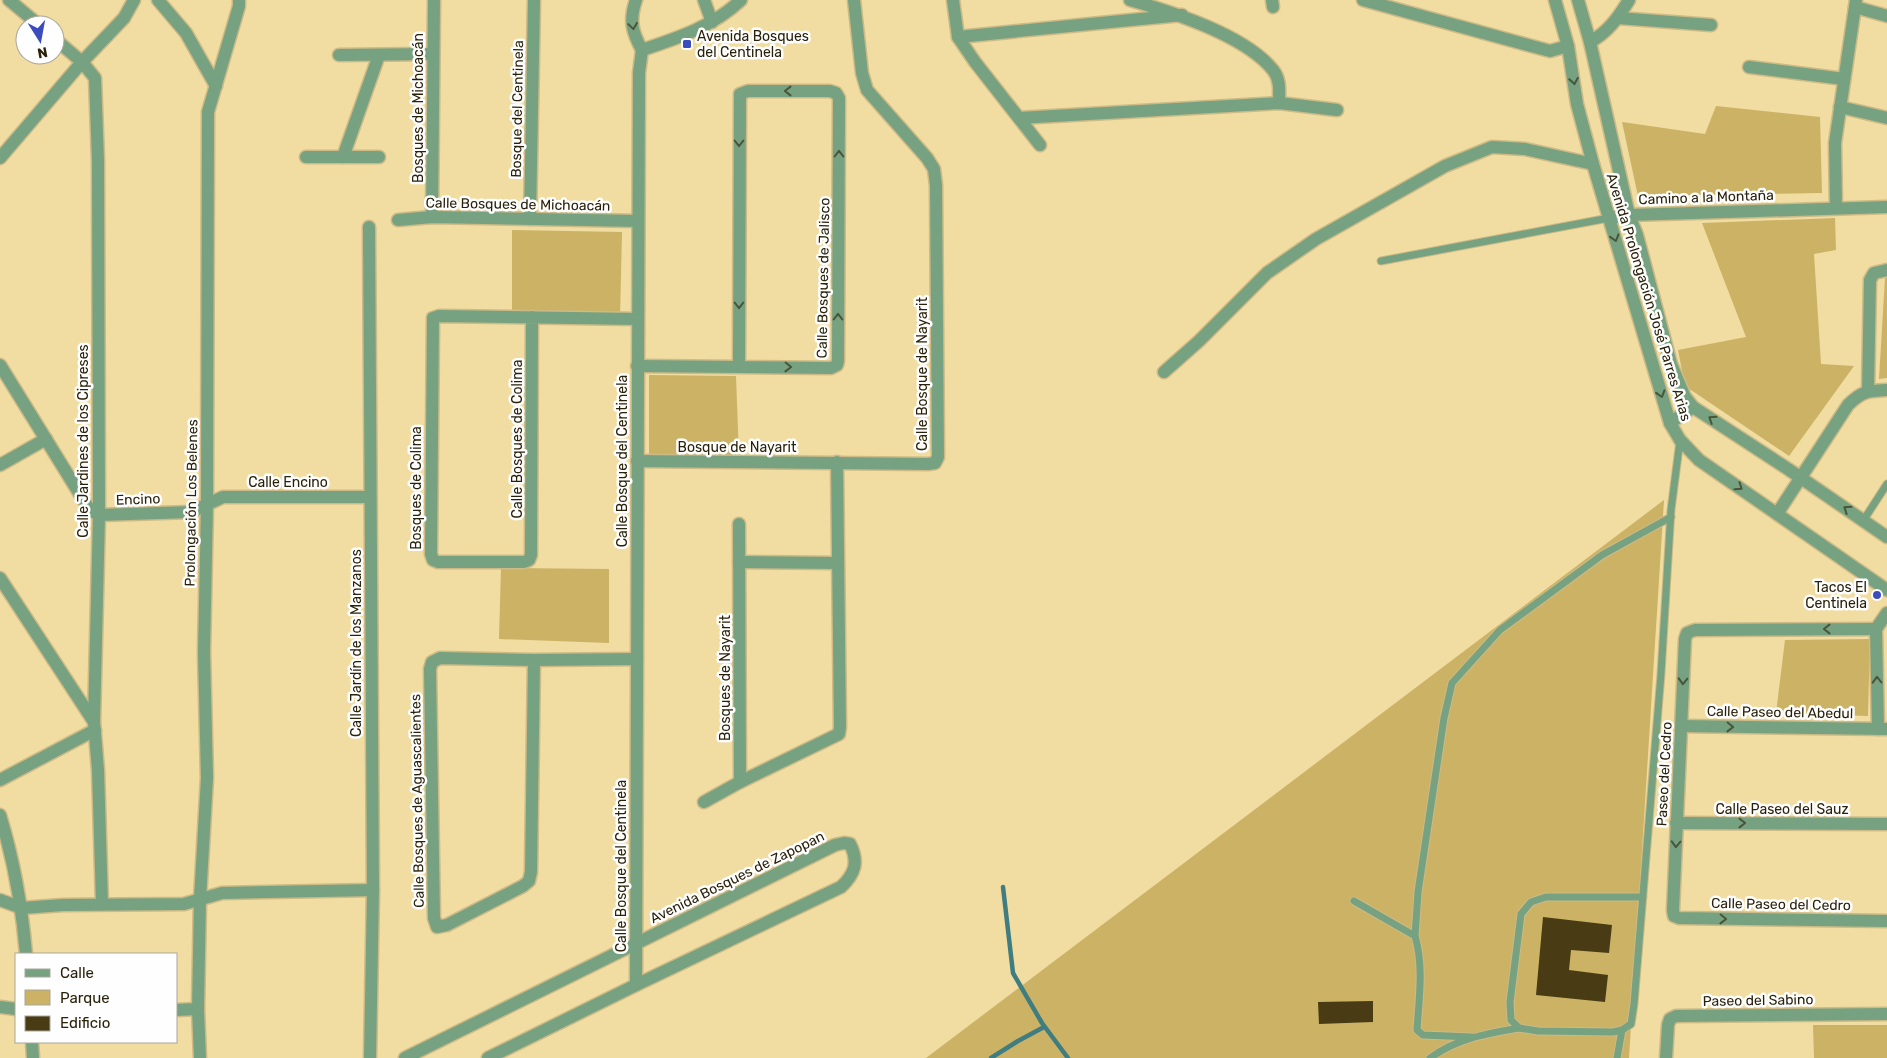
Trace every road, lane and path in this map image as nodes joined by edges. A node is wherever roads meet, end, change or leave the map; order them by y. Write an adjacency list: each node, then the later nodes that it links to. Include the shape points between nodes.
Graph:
1 (6, 0): 19 (street)
2 (9, 0): 20 (street)
3 (134, 0): 34 (street, via 124,18)
4 (158, 0): 37 (street, via 186,33)
5 (239, 0): 37 (street, Prolongación Los Belenes)
6 (434, 0): 31 (street, Bosques de Michoacán)
7 (534, 0): 54 (street, Bosque del Centinela)
8 (636, 0): 30 (street, one-way to 30, via 632,18 634,36)
9 (704, 0): 24 (street)
10 (742, 0): 24 (street)
11 (854, 0): 73 (street, Calle Bosque de Nayarit, via 862,73 867,90 934,169 938,457 935,463 928,464)
12 (953, 0): 26 (street)
13 (1130, 0): 21 (street)
14 (1364, 0): 28 (street, via 1550,51)
15 (1554, 0): 28 (street, Avenida Prolongación José Parres Arias)
16 (1578, 0): 27 (street, Avenida Prolongación José Parres Arias)
17 (1630, 0): 23 (street)
18 (1856, 4): 22 (street); 36 (street)
19 (0, 6)
20 (27, 15)
21 (1182, 16): 26 (street); 38 (street, via 1239,43 1274,71 1279,83)
22 (1887, 16)
23 (1618, 18): 25 (street); 27 (street, via 1604,34)
24 (712, 22): 30 (street, via 689,34)
25 (1711, 25)
26 (958, 37): 41 (street)
27 (1590, 42): 51 (street, Avenida Prolongación José Parres Arias)
28 (1568, 46): 48 (street, Avenida Prolongación José Parres Arias, one-way to 48, via 1577,104)
29 (65, 48): 34 (street, Calle Jardines de los Cipreses)
30 (642, 50): 56 (street, Calle Bosque del Centinela)
31 (433, 54): 33 (street); 52 (street, Bosques de Michoacán)
32 (340, 55): 33 (street)
33 (379, 55): 45 (street)
34 (82, 62): 47 (street); 80 (street, Calle Jardines de los Cipreses, via 94,78 98,161)
35 (1749, 67): 36 (street)
36 (1844, 79): 39 (street)
37 (216, 86): 78 (street, Prolongación Los Belenes, via 208,112)
38 (1279, 103): 40 (street); 41 (street)
39 (1840, 107): 42 (street); 50 (street, via 1835,143)
40 (1337, 110)
41 (1019, 118): 43 (street)
42 (1887, 118)
43 (1040, 145)
44 (306, 157): 45 (street)
45 (343, 157): 46 (street)
46 (379, 157)
47 (0, 158)
48 (1593, 164): 53 (street, Avenida Prolongación José Parres Arias); 65 (street, via 1525,149 1492,147 1446,166 1316,239 1267,273)
49 (1887, 206): 50 (street, Camino a la Montaña)
50 (1836, 208): 51 (street, Camino a la Montaña)
51 (1629, 214): 53 (street, Camino a la Montaña); 68 (street, Avenida Prolongación José Parres Arias, via 1671,364 1685,397)
52 (432, 217): 54 (street, Calle Bosques de Michoacán); 55 (street, Calle Bosques de Michoacán)
53 (1609, 218): 58 (lane, Camino a la Montaña); 69 (street, Avenida Prolongación José Parres Arias, one-way to 69)
54 (530, 219): 56 (street, Calle Bosques de Michoacán)
55 (398, 220)
56 (638, 221): 61 (street, Calle Bosque del Centinela)
57 (369, 227): 77 (street, Calle Jardín de los Manzanos)
58 (1381, 261)
59 (1887, 270): 67 (street, via 1874,272 1870,280)
60 (532, 317): 61 (street); 85 (street, Calle Bosques de Colima); 85 (street, Bosques de Colima, via 433,318 430,554 438,562)
61 (638, 319): 63 (street, Calle Bosque del Centinela)
62 (0, 365): 70 (street)
63 (638, 366): 64 (street, Calle Bosques de Jalisco); 72 (street, Calle Bosque del Centinela)
64 (739, 366): 64 (street, Calle Bosques de Jalisco, one-way to 64, via 831,368 837,365 839,98 830,91 748,91 740,94)
65 (1164, 372)
66 (1887, 390): 67 (street)
67 (1868, 391): 75 (street, via 1848,405)
68 (1694, 407): 69 (street); 75 (street, Avenida Prolongación José Parres Arias, one-way to 68)
69 (1670, 423): 71 (street, Avenida Prolongación José Parres Arias)
70 (46, 439): 74 (street); 80 (street, via 88,510)
71 (1680, 440): 79 (street, Avenida Prolongación José Parres Arias, one-way to 79, via 1699,460); 81 (lane)
72 (637, 461): 73 (street, Bosque de Nayarit); 92 (street, Calle Bosque del Centinela)
73 (837, 462): 87 (street)
74 (0, 465)
75 (1800, 477): 79 (street); 82 (street, Avenida Prolongación José Parres Arias, one-way to 75)
76 (1887, 484): 82 (lane)
77 (370, 497): 78 (street, Calle Encino, via 223,497); 103 (street, Calle Jardín de los Manzanos)
78 (207, 505): 80 (street, Encino, via 191,512); 105 (street, Prolongación Los Belenes, via 204,652 207,778)
79 (1777, 514): 89 (street, Avenida Prolongación José Parres Arias)
80 (99, 515): 94 (street, Calle Jardines de los Cipreses)
81 (1671, 517): 104 (lane); 112 (lane, via 1602,555 1500,630 1452,683 1418,892)
82 (1863, 521): 84 (street, Avenida Prolongación José Parres Arias)
83 (740, 524): 86 (street, Bosques de Nayarit)
84 (1887, 537)
85 (529, 560)
86 (740, 562): 87 (street); 98 (street, Bosques de Nayarit)
87 (837, 563): 98 (street, via 838,734)
88 (0, 578): 94 (street)
89 (1887, 590)
90 (1887, 613): 91 (street)
91 (1876, 629): 95 (street, Paseo del Cedro, one-way to 95, via 1695,630 1687,633); 96 (street, one-way to 91)
92 (637, 659): 93 (street, Calle Bosques de Aguascalientes); 113 (street, Calle Bosque del Centinela)
93 (534, 660): 93 (street, Calle Bosques de Aguascalientes, via 440,658 432,662 436,927 447,925 529,881)
94 (95, 726): 97 (street); 108 (street, Calle Jardines de los Cipreses)
95 (1682, 726): 96 (street, Calle Paseo del Abedul, one-way to 96); 101 (street, Paseo del Cedro)
96 (1883, 729)
97 (0, 780)
98 (740, 782): 99 (street)
99 (704, 802)
100 (0, 815): 109 (street)
101 (1676, 823): 102 (street, Calle Paseo del Sauz, one-way to 102); 110 (street, Paseo del Cedro, one-way to 110)
102 (1887, 824)
103 (373, 890): 105 (street, via 222,892); 127 (street, Calle Jardín de los Manzanos)
104 (1643, 897): 121 (lane, via 1546,897 1531,902 1520,914 1510,1002 1511,1020); 122 (lane, via 1631,1024)
105 (200, 899): 108 (street, via 184,904); 118 (street, Prolongación Los Belenes)
106 (0, 900): 109 (street)
107 (1354, 901): 112 (lane)
108 (102, 904): 109 (street)
109 (22, 908): 114 (street)
110 (1674, 916): 111 (street, Calle Paseo del Cedro, one-way to 111)
111 (1887, 921)
112 (1415, 936): 123 (lane, via 1421,970 1417,1030 1423,1035)
113 (636, 943): 115 (street, Calle Bosque del Centinela); 115 (street, Avenida Bosques de Zapopan, via 835,845 850,844 855,854 856,867 841,887); 128 (street, Avenida Bosques de Zapopan)
114 (26, 953)
115 (636, 985): 129 (street, Avenida Bosques de Zapopan)
116 (0, 1007): 117 (street)
117 (15, 1009)
118 (198, 1009): 119 (street); 126 (street, Prolongación Los Belenes)
119 (178, 1010)
120 (1887, 1014): 132 (street, Paseo del Sabino, via 1676,1016 1670,1018 1668,1025)
121 (1519, 1028): 122 (lane); 123 (lane)
122 (1622, 1030): 131 (lane)
123 (1472, 1036): 130 (lane, via 1443,1048)
124 (32, 1043): 125 (street)
125 (33, 1058)
126 (200, 1058)
127 (370, 1058)
128 (405, 1058)
129 (488, 1058)
130 (1430, 1058)
131 (1617, 1058)
132 (1666, 1058)

